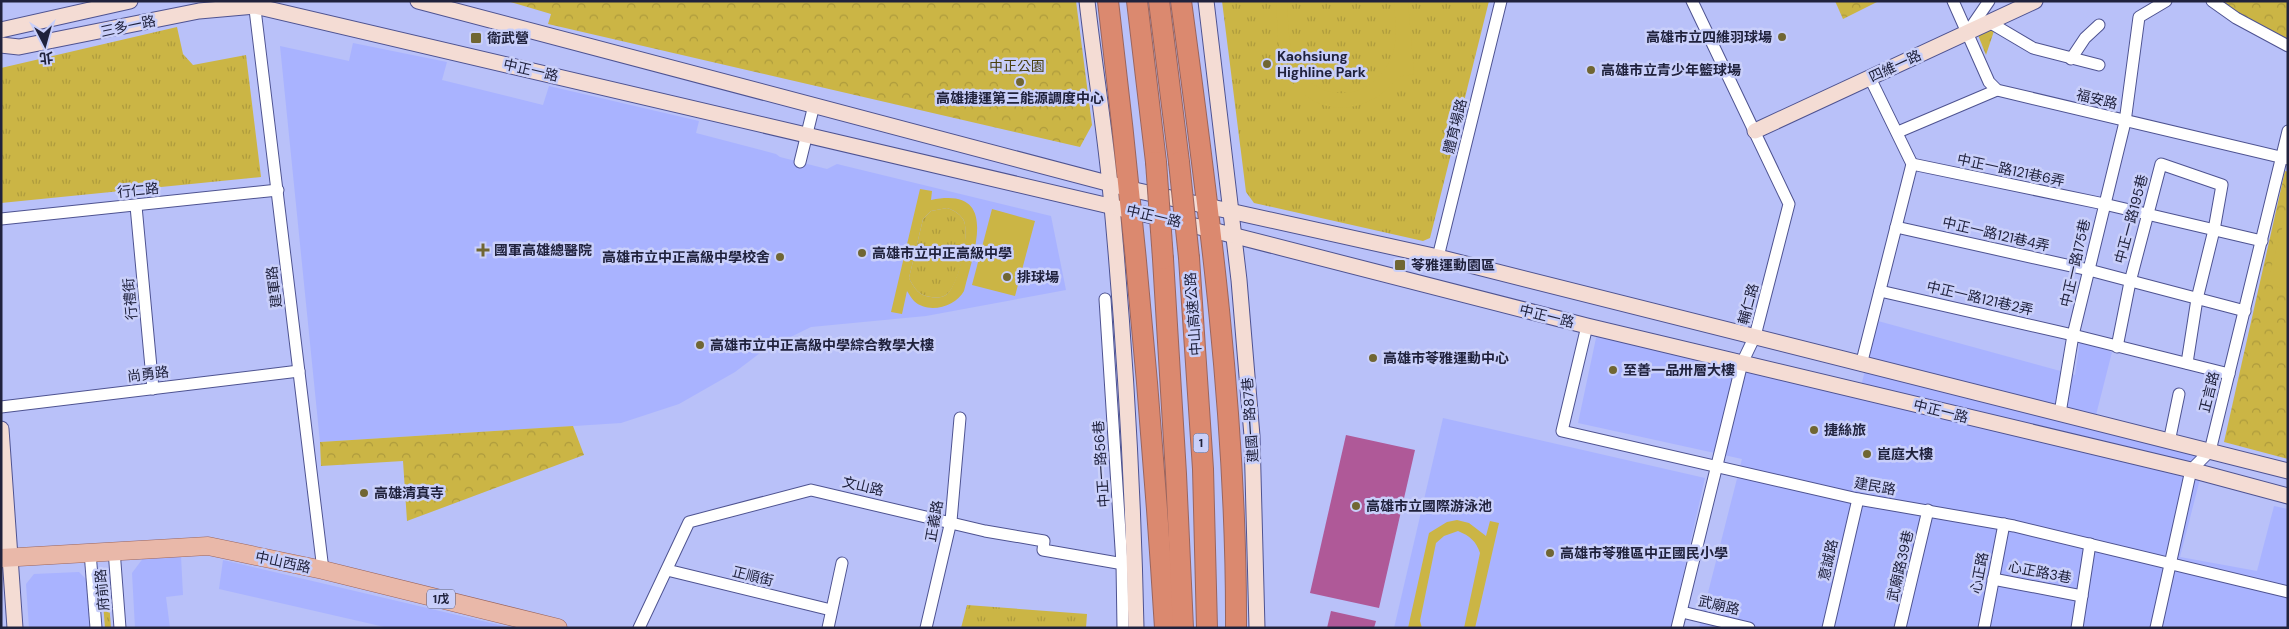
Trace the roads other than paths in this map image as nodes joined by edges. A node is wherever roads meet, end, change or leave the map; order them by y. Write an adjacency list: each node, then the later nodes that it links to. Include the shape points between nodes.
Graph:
1 (130, 1): 21 (street, 三多一路)
2 (226, 1): 18 (street)
3 (418, 1): 29 (street, 中正一路)
4 (1087, 1): 38 (street)
5 (1108, 1): 39 (highway)
6 (1137, 1): 110 (highway, 中山高速公路 / 1, bridge, via 1156,162)
7 (1159, 1): 111 (highway, 中山高速公路 / 1, bridge, via 1189,258 1203,469)
8 (1182, 1): 44 (highway)
9 (1206, 1): 46 (street, 建國一路87巷)
10 (1501, 1): 54 (street, 體育場路)
11 (1692, 1): 31 (street, 輔仁路)
12 (1953, 1): 22 (street)
13 (1989, 1): 22 (street)
14 (2035, 1): 19 (street, 四維一路)
15 (2166, 1): 30 (street, 中正一路175巷, via 2140,17)
16 (2212, 1): 24 (street)
17 (255, 3): 18 (street, 三多一路); 34 (street, 中正一路); 40 (street, 建軍路)
18 (199, 11): 23 (street, 三多一路, via 19,47)
19 (1989, 22): 22 (street, 四維一路); 25 (street, via 2034,48)
20 (2099, 25): 25 (street, via 2085,38)
21 (1, 30)
22 (1966, 34): 27 (street, 四維一路); 28 (street, via 1989,82)
23 (1, 45)
24 (2288, 46)
25 (2071, 59): 26 (street)
26 (2099, 65)
27 (1870, 78): 31 (street, 四維一路); 33 (street)
28 (1997, 90): 30 (street, 福安路); 33 (street)
29 (814, 105): 34 (street); 38 (street, 中正一路)
30 (2125, 122): 35 (street, 福安路); 41 (street, 中正一路175巷)
31 (1755, 131): 63 (street, 輔仁路, via 1789,204)
32 (2288, 131): 35 (street, 正言路)
33 (1898, 132): 37 (street)
34 (806, 135): 36 (street); 43 (street, 中正一路)
35 (2285, 158): 53 (street, 正言路)
36 (800, 162)
37 (1912, 164): 41 (street, 中正一路121巷6弄); 49 (street)
38 (1109, 183): 39 (street, 中正一路); 43 (street)
39 (1130, 189): 44 (street, 中正一路); 45 (highway)
40 (278, 190): 42 (street, 行仁路); 68 (street, 建軍路)
41 (2104, 204): 47 (street, 中正一路121巷6弄); 55 (street, 中正一路175巷)
42 (136, 206): 48 (street, 行仁路); 70 (street, 行禮街)
43 (1112, 206): 45 (street, 中正一路); 92 (street, via 1120,300)
44 (1209, 208): 46 (street, 中正一路); 50 (highway)
45 (1132, 211): 50 (street, 中正一路); 109 (highway)
46 (1232, 212): 52 (street, 建國一路87巷); 54 (street, 中正一路)
47 (2147, 216): 51 (street, 中正一路121巷6弄); 51 (street, 中正一路195巷, via 2161,164 2222,184); 56 (street, 中正一路195巷)
48 (1, 219)
49 (1896, 227): 55 (street, 中正一路121巷4弄); 57 (street)
50 (1212, 230): 52 (street, 中正一路); 112 (highway, via 1234,481)
51 (2214, 230): 53 (street, 中正一路121巷6弄); 59 (street, 中正一路195巷)
52 (1234, 235): 61 (street, 中正一路); 113 (street, 建國一路87巷, via 1252,436)
53 (2262, 241): 60 (street, 正言路)
54 (1438, 258): 63 (street, 中正一路)
55 (2089, 270): 56 (street, 中正一路121巷4弄); 62 (street, 中正一路175巷)
56 (2130, 282): 59 (street, 中正一路121巷4弄); 64 (street, 中正一路195巷)
57 (1880, 291): 62 (street, 中正一路121巷2弄); 67 (street)
58 (1105, 299): 92 (street, 中正一路56巷)
59 (2197, 299): 60 (street, 中正一路121巷4弄); 66 (street, 中正一路195巷)
60 (2245, 311): 69 (street, 正言路)
61 (1587, 326): 65 (street, 中正一路); 78 (street, 建民路, via 1562,431)
62 (2073, 335): 64 (street); 73 (street, 中正一路175巷)
63 (1755, 336): 65 (street, 輔仁路); 67 (street, 中正一路)
64 (2118, 347): 66 (street)
65 (1742, 362): 78 (street, 輔仁路); 79 (street, 中正一路)
66 (2187, 363): 69 (street)
67 (1861, 365): 73 (street, 中正一路)
68 (299, 371): 70 (street, 尚勇路); 93 (street, 建軍路)
69 (2229, 374): 77 (street, 正言路)
70 (153, 389): 72 (street, 尚勇路)
71 (2179, 394): 76 (street)
72 (1, 407)
73 (2060, 413): 76 (street, 中正一路)
74 (960, 418): 84 (street, 正義路)
75 (1, 429): 89 (street)
76 (2169, 442): 77 (street, 中正一路)
77 (2210, 451): 79 (street); 80 (street, 中正一路)
78 (1718, 465): 82 (street, 建民路); 99 (street, 輔仁路)
79 (2191, 470): 81 (street, 中正一路); 90 (street)
80 (2288, 471)
81 (2288, 496)
82 (1858, 499): 83 (street, 建民路); 116 (street, 意誠路)
83 (1928, 510): 85 (street, 建民路); 117 (street, 武廟路39巷)
84 (951, 521): 92 (street, 文山路, via 985,531 1044,541 1043,550); 94 (street, 文山路, via 811,490 689,522); 106 (street, 正義路)
85 (2004, 524): 86 (street, 建民路); 95 (street, 心正路)
86 (2090, 544): 90 (street, 建民路); 97 (street)
87 (114, 550): 88 (main road, 中山西路 / 1戊); 93 (main road, 中山西路 / 1戊, via 208,546); 102 (street, 府前路)
88 (90, 552): 89 (main road, 中山西路 / 1戊); 101 (street, 府前路)
89 (6, 558): 100 (street)
90 (2170, 562): 96 (street, 建民路); 120 (street)
91 (842, 563): 98 (street)
92 (1128, 565): 107 (street, 中正一路56巷); 108 (street)
93 (323, 570): 103 (main road, 中山西路 / 1戊)
94 (667, 570): 98 (street, 正順街); 104 (street, 文山路)
95 (1993, 579): 97 (street, 心正路3巷); 118 (street, 心正路)
96 (2288, 592)
97 (2082, 596): 119 (street)
98 (831, 610): 105 (street)
99 (1682, 612): 114 (street, 輔仁路); 115 (street, 武廟路)
100 (15, 628)
101 (96, 628)
102 (120, 628)
103 (558, 628)
104 (640, 628)
105 (828, 628)
106 (926, 628)
107 (1123, 628)
108 (1136, 628)
109 (1165, 628)
110 (1183, 628)
111 (1207, 628)
112 (1236, 628)
113 (1257, 628)
114 (1677, 628)
115 (1749, 628)
116 (1828, 628)
117 (1900, 628)
118 (1984, 628)
119 (2077, 628)
120 (2156, 628)

